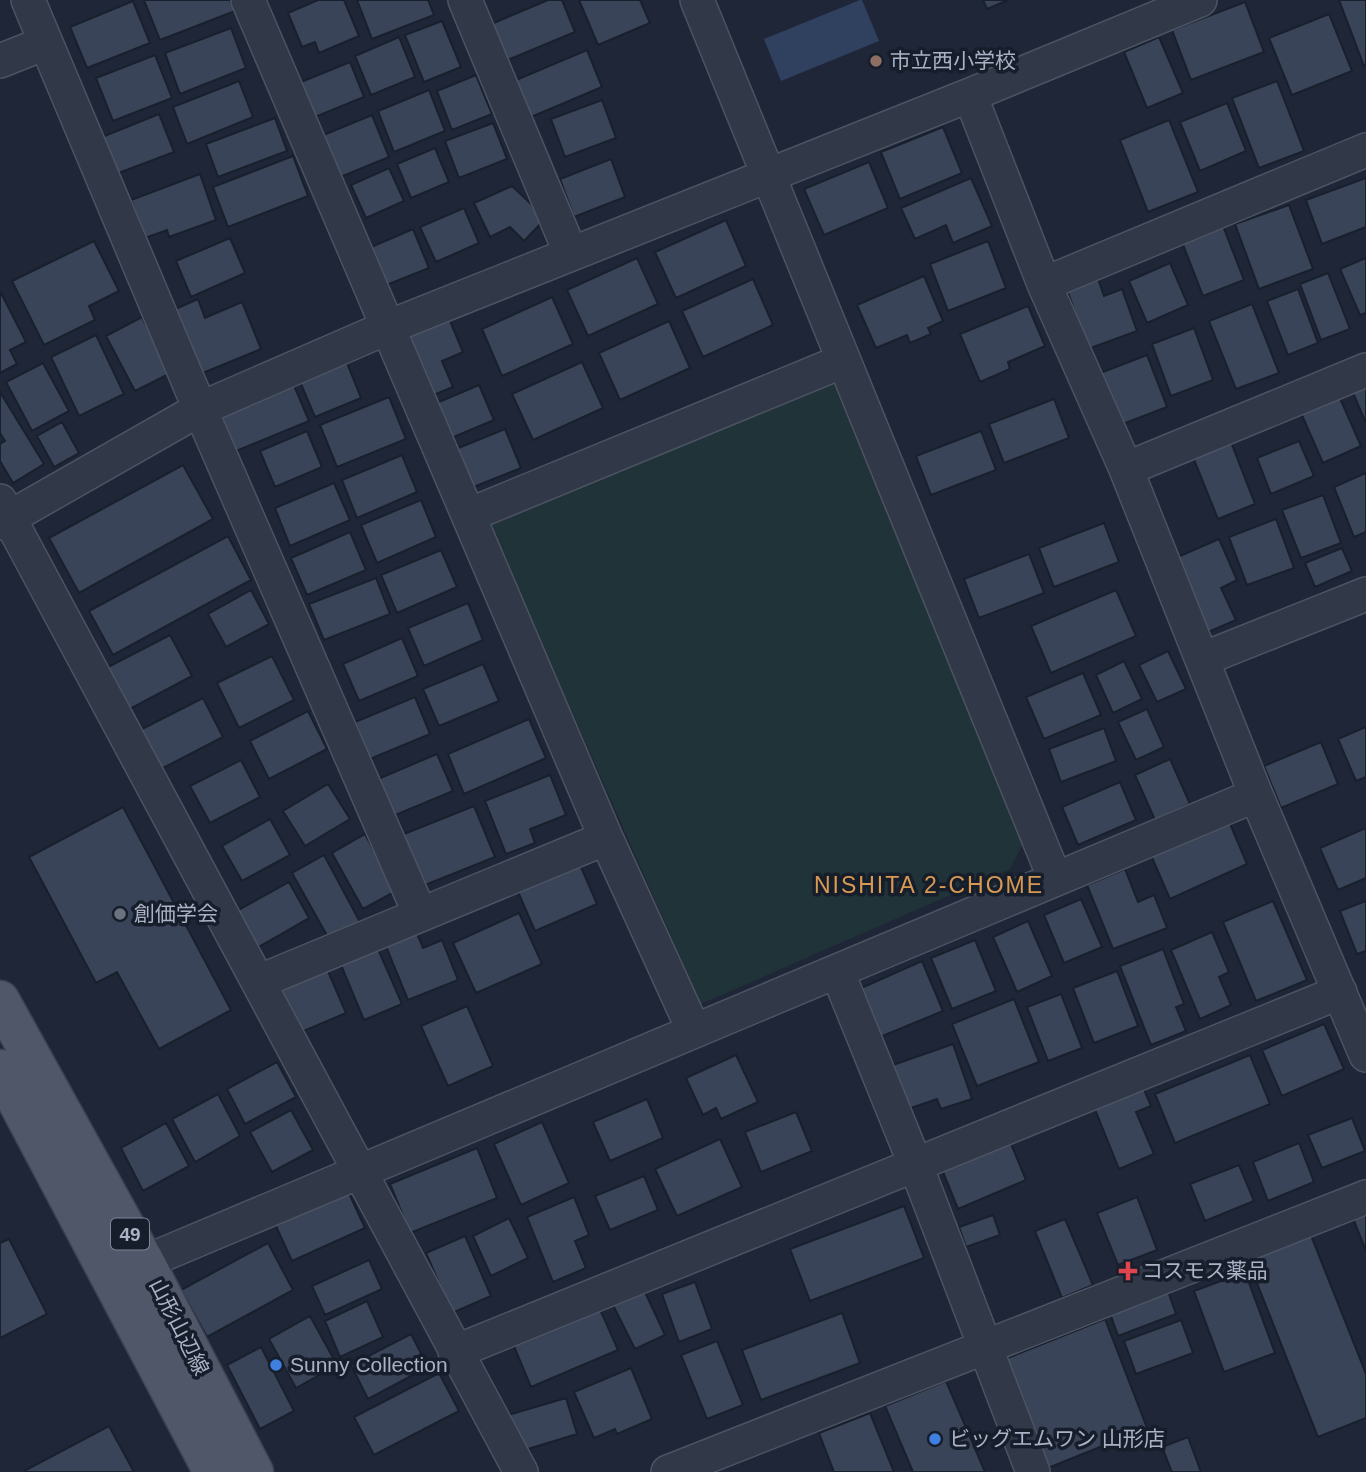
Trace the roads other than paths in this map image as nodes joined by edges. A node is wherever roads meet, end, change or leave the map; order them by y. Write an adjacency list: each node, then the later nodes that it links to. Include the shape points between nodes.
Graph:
1 (28, 0): 6 (street)
2 (248, 0): 13 (street)
3 (465, 0): 11 (street)
4 (697, 0): 10 (street)
5 (1200, 0): 8 (street)
6 (44, 43): 7 (street); 16 (street)
7 (0, 61)
8 (970, 95): 10 (street); 12 (street)
9 (1366, 150): 12 (street)
10 (769, 175): 11 (street); 14 (street)
11 (571, 254): 13 (street)
12 (1044, 284): 17 (street)
13 (386, 328): 16 (street); 19 (street)
14 (843, 360): 19 (street); 24 (street)
15 (1366, 370): 17 (street)
16 (200, 409): 18 (street); 25 (street)
17 (1126, 469): 21 (street)
18 (3, 514): 27 (street)
19 (469, 515): 23 (street)
20 (1366, 594): 21 (street)
21 (1203, 659): 22 (street)
22 (1256, 795): 24 (street); 28 (street)
23 (606, 838): 25 (street); 30 (street)
24 (1055, 879): 26 (street)
25 (420, 914): 27 (street)
26 (837, 971): 30 (street); 33 (street)
27 (258, 982): 34 (street)
28 (1340, 992): 31 (street); 33 (street)
29 (0, 1000): 36 (main road, 山形山辺線 / 49)
30 (694, 1031): 34 (street)
31 (1366, 1055)
32 (0, 1069): 39 (main road, 山形山辺線 / 49)
33 (916, 1166): 37 (street); 38 (street)
34 (358, 1173): 36 (street); 38 (street)
35 (1366, 1197): 37 (street)
36 (145, 1262): 40 (main road, 山形山辺線 / 49)
37 (984, 1348): 42 (street); 43 (street)
38 (455, 1352): 41 (street)
39 (213, 1472)
40 (254, 1472)
41 (521, 1472)
42 (668, 1472)
43 (1033, 1472)

